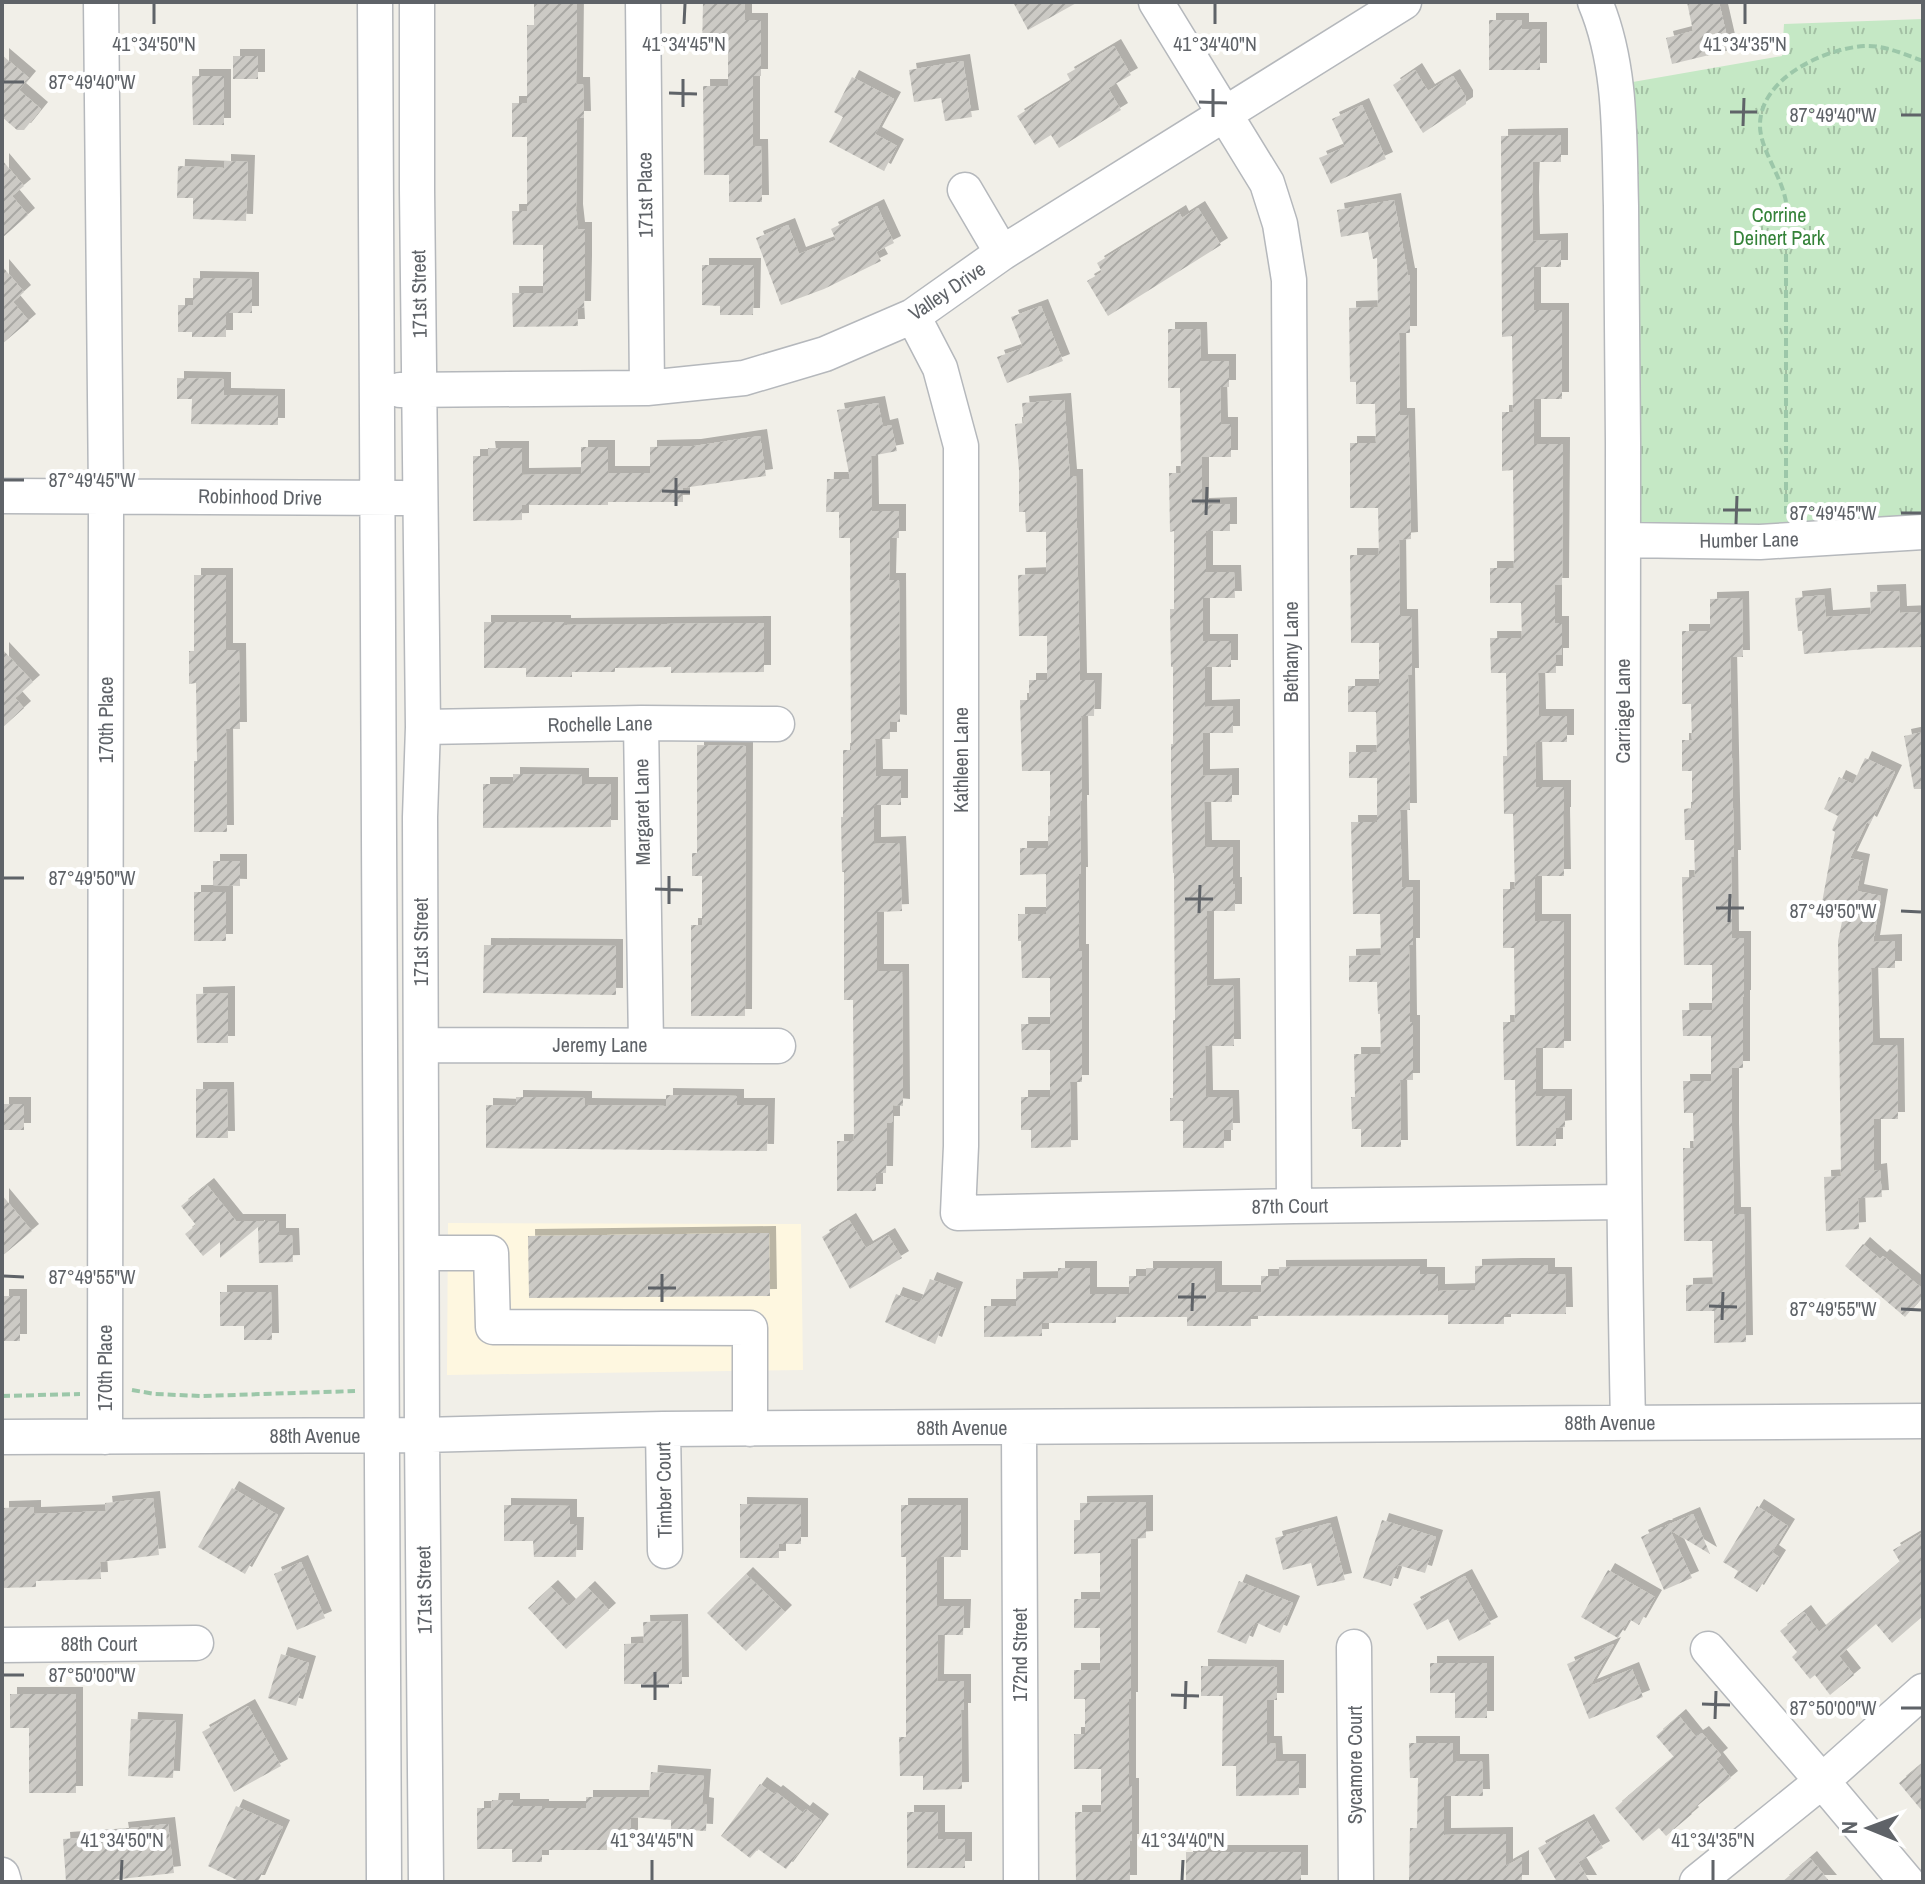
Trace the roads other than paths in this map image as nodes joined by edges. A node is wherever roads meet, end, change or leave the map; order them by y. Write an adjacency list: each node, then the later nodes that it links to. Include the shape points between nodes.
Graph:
1 (101, 2): 15 (street, 170th Place)
2 (375, 2): 14 (street, 171st Street)
3 (417, 2): 13 (street, 171st Street)
4 (643, 2): 12 (street, 171st Place)
5 (1156, 2): 8 (street)
6 (1404, 2): 8 (street, Valley Drive)
7 (1595, 2): 20 (street, Carriage Lane, via 1614,70 1620,134)
8 (1223, 114): 10 (street, Valley Drive); 28 (street, Bethany Lane, via 1267,183 1289,280)
9 (965, 190): 10 (street)
10 (1002, 253): 11 (street, Valley Drive)
11 (913, 316): 12 (street, Valley Drive, via 825,354 744,378); 29 (street, Kathleen Lane, via 940,368 961,446)
12 (647, 388): 13 (street, Valley Drive)
13 (420, 389): 14 (street, Valley Drive); 18 (street, 171st Street)
14 (378, 391): 17 (street, 171st Street)
15 (106, 495): 16 (street, Robinhood Drive); 17 (street, Robinhood Drive); 39 (street, 170th Place)
16 (2, 496)
17 (378, 498): 18 (street, Robinhood Drive); 36 (street, 171st Street)
18 (421, 498): 23 (street, 171st Street)
19 (1923, 532): 20 (street, Humber Lane, via 1760,542)
20 (1623, 540): 27 (street, Carriage Lane)
21 (641, 723): 22 (street, Rochelle Lane); 23 (street, Rochelle Lane); 25 (street, Margaret Lane)
22 (777, 724)
23 (423, 727): 24 (street, 171st Street)
24 (421, 1045): 25 (street, Jeremy Lane); 30 (street, 171st Street)
25 (646, 1045): 26 (street, Jeremy Lane)
26 (778, 1046)
27 (1623, 1202): 28 (street, 87th Court); 32 (street, Carriage Lane)
28 (1294, 1206): 29 (street, 87th Court)
29 (958, 1213)
30 (422, 1253): 35 (street, via 491,1253 493,1327 750,1328); 37 (street, 171st Street)
31 (1923, 1421): 32 (street, 88th Avenue)
32 (1628, 1423): 33 (street, 88th Avenue)
33 (1019, 1428): 35 (street, 88th Avenue); 51 (street, 172nd Street)
34 (663, 1429): 35 (street, 88th Avenue); 37 (street, 88th Avenue); 40 (street, Timber Court)
35 (750, 1429)
36 (381, 1435): 37 (street, 88th Avenue); 39 (street, 88th Avenue); 49 (street, 171st Street)
37 (422, 1435): 50 (street, 171st Street)
38 (2, 1437): 39 (street, 88th Avenue)
39 (105, 1437)
40 (665, 1551)
41 (196, 1643): 42 (street, 88th Court)
42 (2, 1645)
43 (1354, 1647): 52 (street, Sycamore Court)
44 (1708, 1649): 46 (street)
45 (1923, 1691): 46 (street)
46 (1822, 1781): 53 (street); 54 (street)
47 (2, 1875): 48 (street)
48 (4, 1882)
49 (384, 1882)
50 (426, 1882)
51 (1021, 1882)
52 (1356, 1882)
53 (1697, 1882)
54 (1907, 1882)

